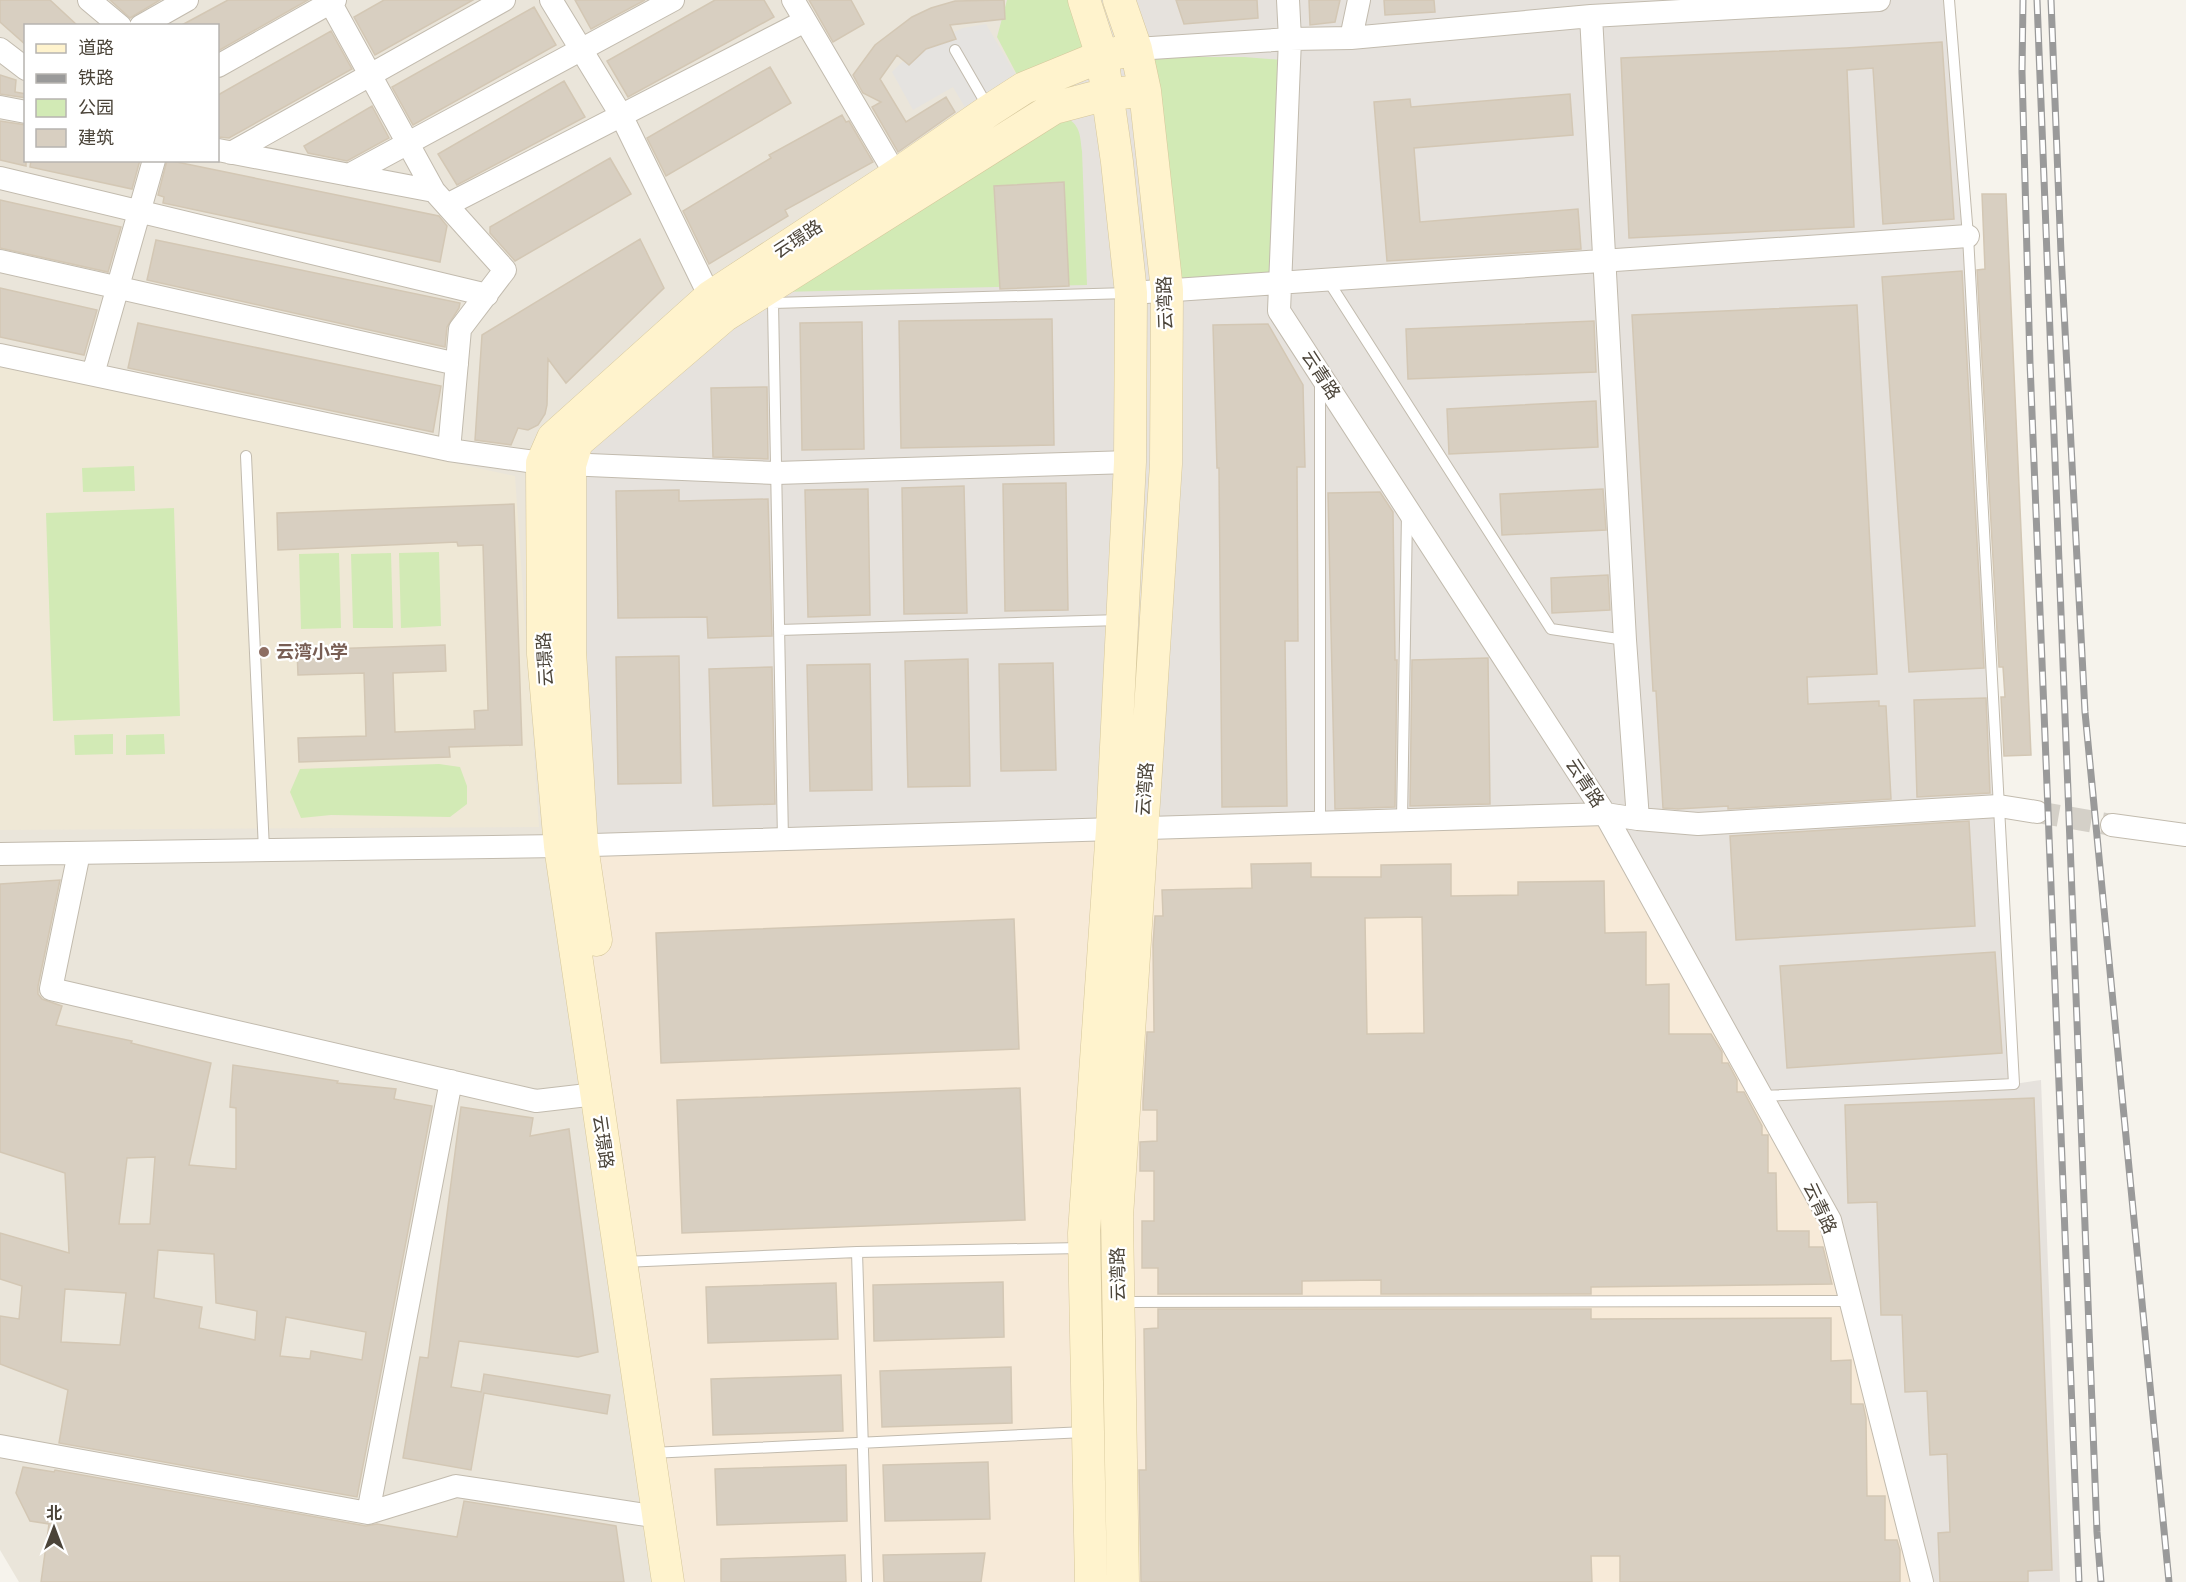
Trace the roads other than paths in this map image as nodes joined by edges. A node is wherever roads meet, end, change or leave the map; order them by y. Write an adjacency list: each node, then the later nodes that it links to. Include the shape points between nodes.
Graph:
1 (89, 0): 16 (street)
2 (187, 0): 17 (street)
3 (504, 0): 28 (street)
4 (551, 0): 22 (street)
5 (673, 0): 22 (street)
6 (793, 0): 15 (street)
7 (1083, 0): 24 (street, 云湾路); 27 (street, via 1074,52)
8 (1119, 0): 21 (street, 云湾路)
9 (1288, 0): 19 (street, 云青路)
10 (1359, 0): 18 (street)
11 (1879, 0): 14 (street)
12 (1948, 0): 45 (lane)
13 (332, 1): 25 (street); 28 (street)
14 (1591, 16): 18 (street); 46 (street)
15 (805, 21): 35 (street); 41 (street)
16 (118, 24)
17 (145, 24)
18 (1351, 38): 19 (street)
19 (1290, 39): 21 (street); 49 (street, 云青路)
20 (0, 49): 26 (street)
21 (1136, 49): 24 (street, 云璟路); 29 (street, 云湾路)
22 (581, 50): 35 (street); 36 (street)
23 (955, 50): 33 (lane)
24 (1101, 56): 27 (street, 云璟路); 30 (street, 云湾路)
25 (219, 65)
26 (24, 67)
27 (1058, 74): 33 (street, 云璟路, via 1024,88)
28 (370, 75): 36 (street); 38 (street)
29 (1145, 91): 30 (street, 云璟路); 51 (street, 云湾路)
30 (1107, 93): 31 (street, 云璟路); 37 (street, 云湾路)
31 (1065, 105): 37 (street, via 1087,110 1100,123); 62 (street, 云璟路, via 1054,108 724,316)
32 (0, 107): 34 (street)
33 (990, 110): 41 (street, 云璟路)
34 (24, 112)
35 (621, 115): 43 (street); 54 (street)
36 (408, 143): 40 (street); 43 (street)
37 (1115, 151): 52 (street, 云湾路)
38 (224, 152): 40 (street)
39 (153, 162): 44 (street)
40 (349, 175): 43 (street)
41 (896, 175): 54 (street, 云璟路)
42 (0, 178): 44 (street)
43 (441, 198): 53 (street, via 505,270)
44 (140, 211): 50 (street); 53 (street)
45 (1968, 236): 46 (street); 68 (lane)
46 (1604, 260): 48 (street); 67 (street)
47 (0, 261): 50 (street)
48 (1327, 279): 49 (street); 67 (lane, via 1551,629)
49 (1281, 282): 51 (street); 58 (street, 云青路, via 1279,311)
50 (117, 288): 56 (street); 57 (street)
51 (1167, 290): 52 (street); 75 (street, 云湾路, via 1166,464)
52 (1131, 293): 61 (street, 云湾路); 63 (lane, via 773,303)
53 (487, 295): 56 (street, via 460,329)
54 (710, 297): 62 (street, 云璟路, via 553,438)
55 (0, 355): 57 (street)
56 (457, 364): 59 (street)
57 (93, 374): 59 (street)
58 (1320, 374): 64 (street, 云青路); 73 (lane)
59 (449, 450): 62 (street)
60 (246, 456): 80 (lane)
61 (1130, 462): 63 (street); 65 (street, 云湾路)
62 (556, 464): 63 (street); 79 (street, 云璟路, via 543,654)
63 (776, 473): 66 (lane)
64 (1407, 507): 70 (street, 云青路); 72 (lane)
65 (1121, 620): 66 (lane); 76 (street, 云湾路)
66 (779, 630): 78 (lane)
67 (1625, 640): 71 (street)
68 (1999, 806): 69 (street); 71 (street, via 1698,824); 85 (lane, via 2014,1084)
69 (2037, 812)
70 (1605, 814): 71 (street); 72 (street); 85 (street, 云青路)
71 (1638, 819)
72 (1402, 820): 73 (street)
73 (1320, 823): 75 (street)
74 (2112, 825): 77 (street)
75 (1143, 828): 76 (street); 90 (street, 云湾路, via 1117,1217)
76 (1112, 829): 78 (street); 86 (street, 云湾路)
77 (2186, 835)
78 (783, 841): 79 (street)
79 (571, 846): 80 (street); 84 (street, 云璟路); 88 (street, 云璟路)
80 (264, 850): 81 (street)
81 (79, 853): 82 (street); 83 (street, via 51,989)
82 (0, 854)
83 (451, 1081): 84 (street, via 536,1101); 95 (street)
84 (596, 1094): 88 (street, 云璟路)
85 (1761, 1096): 89 (street, 云青路, via 1830,1220)
86 (1084, 1248): 87 (lane); 91 (street, 云湾路)
87 (856, 1252): 88 (lane); 92 (lane)
88 (631, 1261): 94 (street, 云璟路)
89 (1850, 1301): 90 (lane); 102 (street, 云青路)
90 (1118, 1302): 101 (street, 云湾路)
91 (1088, 1431): 92 (lane); 100 (street, 云湾路)
92 (863, 1443): 94 (lane); 99 (lane)
93 (0, 1446): 95 (street)
94 (659, 1453): 96 (street, 云璟路); 98 (street, 云璟路)
95 (368, 1514): 96 (street, via 456,1486)
96 (659, 1517): 97 (street, 云璟路)
97 (669, 1582)
98 (688, 1582)
99 (867, 1582)
100 (1091, 1582)
101 (1123, 1582)
102 (1922, 1582)

